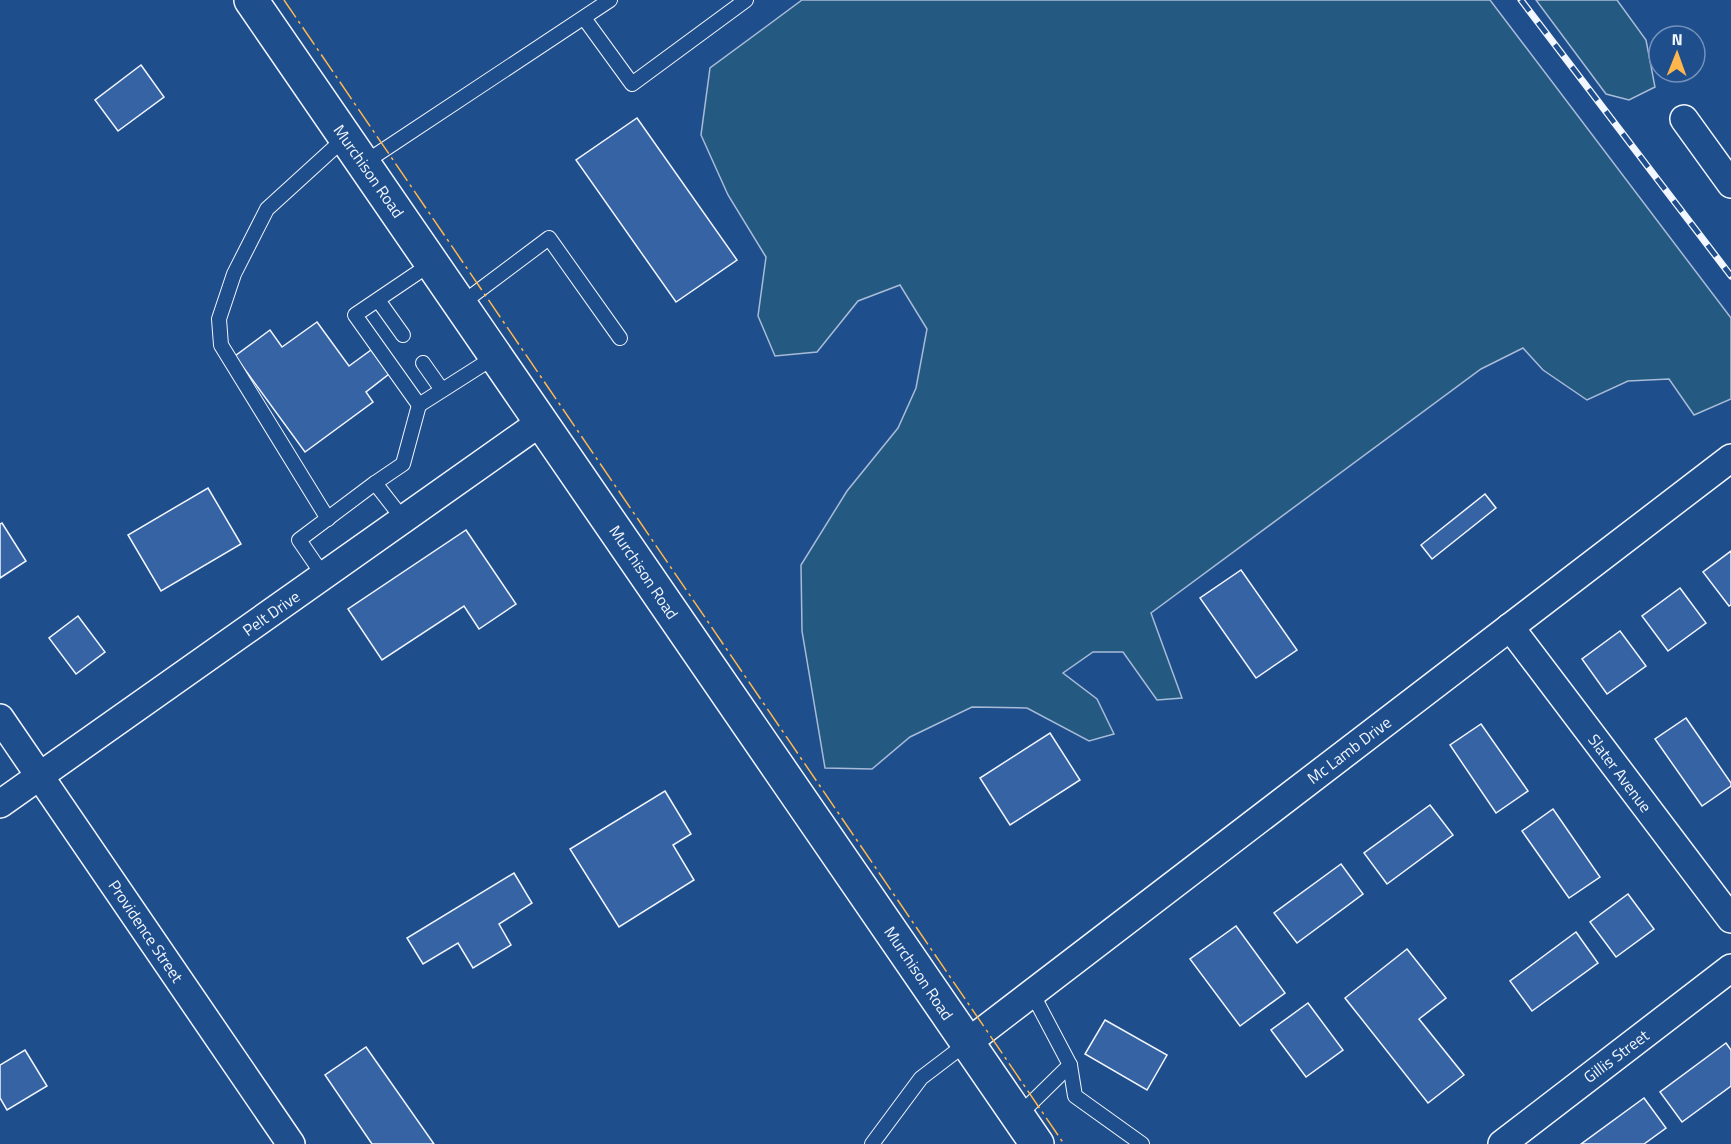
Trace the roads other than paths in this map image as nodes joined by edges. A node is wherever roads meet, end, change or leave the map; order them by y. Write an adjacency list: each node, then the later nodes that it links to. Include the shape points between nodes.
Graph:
1 (251, 0): 6 (main road, Murchison Road)
2 (610, 0): 4 (lane)
3 (746, 0): 4 (lane, via 632,84)
4 (584, 18): 6 (lane)
5 (1684, 119): 7 (street)
6 (355, 150): 8 (main road, Murchison Road); 20 (lane, via 267,209 234,274 219,319 221,345)
7 (1731, 184)
8 (432, 263): 9 (lane); 10 (main road, Murchison Road)
9 (378, 300): 11 (lane); 16 (lane, via 355,315)
10 (461, 304): 12 (lane, via 549,238); 13 (main road, Murchison Road)
11 (403, 335)
12 (620, 338)
13 (496, 356): 15 (lane); 17 (main road, Murchison Road)
14 (423, 363): 15 (lane)
15 (442, 390): 16 (lane)
16 (419, 405): 19 (lane, via 404,464)
17 (541, 422): 21 (street, Pelt Drive); 30 (main road, Murchison Road)
18 (1731, 458): 23 (street, Mc Lamb Drive)
19 (375, 483): 20 (lane); 21 (lane)
20 (328, 519): 22 (lane, via 299,540)
21 (403, 519): 22 (street, Pelt Drive)
22 (323, 575): 25 (street, Pelt Drive)
23 (1510, 627): 27 (street, Slater Avenue); 29 (street, Mc Lamb Drive)
24 (0, 718): 25 (street, Providence Street)
25 (40, 776): 26 (street, Pelt Drive); 33 (street, Providence Street)
26 (0, 804)
27 (1731, 919)
28 (1731, 968): 37 (street, Gillis Street)
29 (1032, 993): 30 (street, Mc Lamb Drive); 31 (lane)
30 (967, 1043): 32 (main road, Murchison Road); 34 (lane, via 921,1078)
31 (1070, 1065): 32 (lane); 36 (lane, via 1075,1096)
32 (1018, 1116): 35 (main road, Murchison Road)
33 (291, 1144)
34 (872, 1144)
35 (1037, 1144)
36 (1142, 1144)
37 (1502, 1144)

